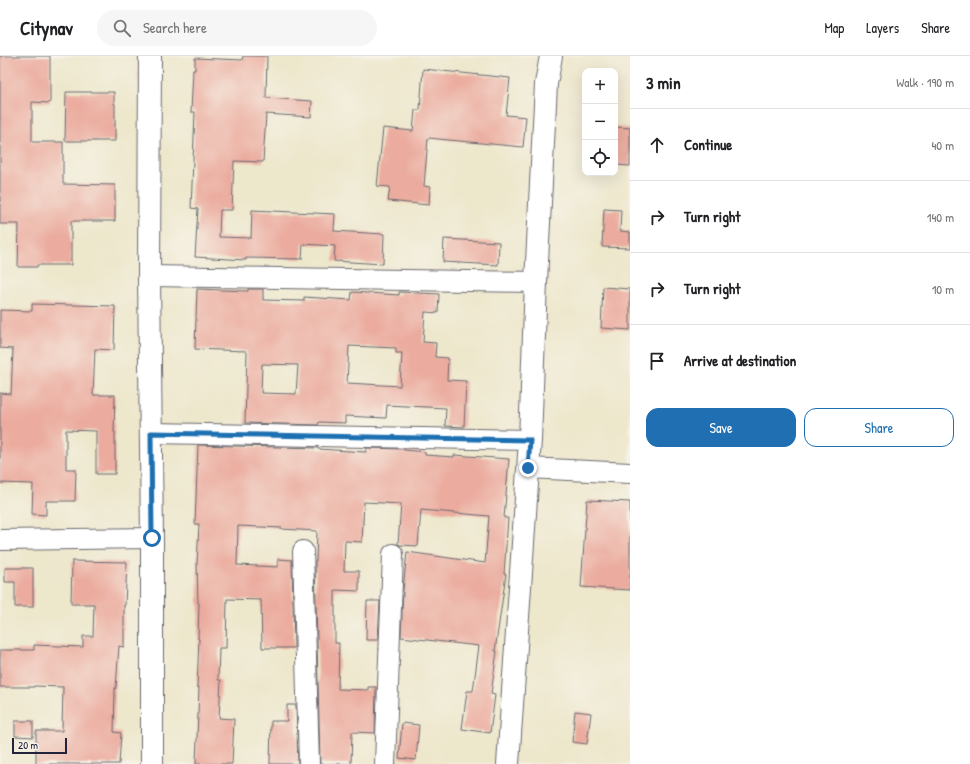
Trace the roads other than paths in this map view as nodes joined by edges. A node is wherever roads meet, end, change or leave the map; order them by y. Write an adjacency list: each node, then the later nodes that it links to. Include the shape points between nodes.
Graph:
1 (150, 56): 3 (main road)
2 (551, 56): 4 (main road, via 546,84)
3 (149, 276): 4 (street); 5 (main road)
4 (536, 282): 6 (main road)
5 (151, 433): 6 (street); 9 (main road)
6 (530, 440): 7 (main road)
7 (528, 468): 8 (street); 16 (main road)
8 (630, 473)
9 (152, 538): 10 (street); 13 (main road)
10 (0, 540)
11 (303, 552): 14 (street)
12 (393, 554): 15 (street)
13 (152, 764)
14 (309, 764)
15 (385, 764)
16 (508, 764)

